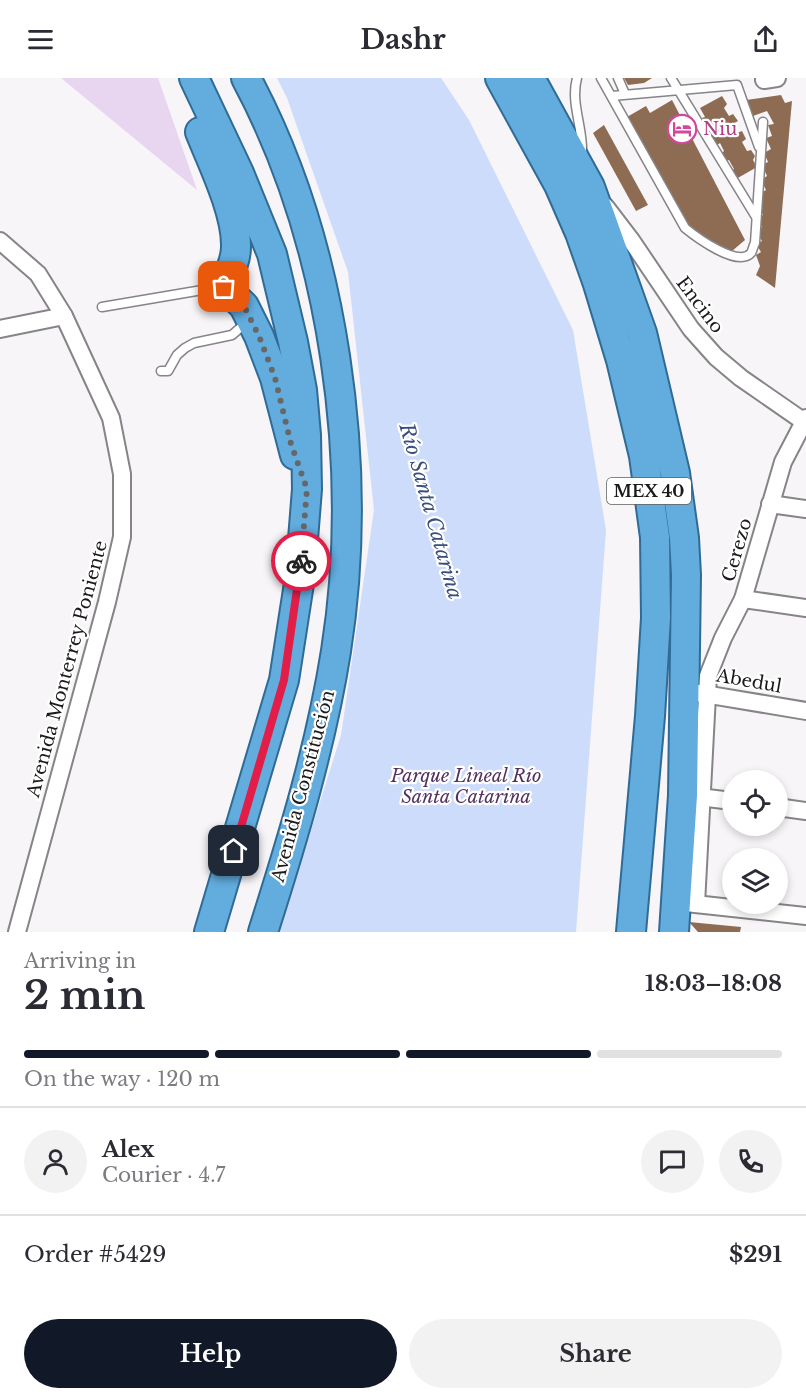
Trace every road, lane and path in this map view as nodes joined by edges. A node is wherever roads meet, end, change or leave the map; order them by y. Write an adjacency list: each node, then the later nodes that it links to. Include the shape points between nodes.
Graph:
1 (185, 78): 19 (highway, via 197,124 234,224 236,248)
2 (194, 78): 26 (highway, via 272,254 302,390)
3 (246, 78): 43 (highway, Avenida Constitución, via 286,168 315,258 338,375 346,493 344,587 323,721)
4 (500, 78): 44 (highway, MEX 40, via 559,185 580,233 621,360 644,456 655,537 656,618)
5 (530, 78): 16 (highway, MEX 40)
6 (577, 78): 16 (lane, via 574,89)
7 (602, 78): 13 (lane)
8 (618, 78): 12 (lane)
9 (671, 78): 11 (lane)
10 (737, 81): 11 (lane); 15 (lane)
11 (679, 90): 12 (lane); 17 (lane)
12 (625, 94): 13 (lane)
13 (612, 96): 17 (lane, via 678,217 693,235 728,254 744,257 751,253 755,243)
14 (763, 122): 15 (lane)
15 (760, 150): 17 (lane)
16 (585, 179): 25 (street, Encino, via 691,329 716,357); 31 (highway, MEX 40, via 642,333 675,473)
17 (756, 217)
18 (0, 241): 21 (street, Avenida Monterrey Poniente, via 38,274)
19 (224, 287): 20 (lane); 22 (highway, via 244,306)
20 (102, 307)
21 (64, 316): 23 (street); 40 (street, Avenida Monterrey Poniente, via 111,418 122,474 122,537)
22 (250, 319): 24 (lane, via 232,334 185,348 168,370); 26 (highway, via 275,378)
23 (0, 329)
24 (161, 371)
25 (805, 420): 27 (street, Cerezo, via 783,462)
26 (307, 489): 37 (highway, via 300,577 284,680)
27 (770, 504): 28 (street); 29 (street, Cerezo)
28 (806, 509)
29 (743, 599): 30 (street); 31 (street, Cerezo, via 708,676)
30 (806, 608)
31 (696, 693): 32 (street, Abedul); 33 (highway, MEX 40)
32 (806, 711)
33 (692, 796): 34 (street); 38 (highway, MEX 40)
34 (722, 800)
35 (788, 809): 36 (street)
36 (806, 811)
37 (228, 873): 41 (highway); 42 (highway, via 231,893)
38 (686, 903): 39 (street); 45 (highway, MEX 40)
39 (806, 916)
40 (17, 932)
41 (209, 932)
42 (224, 932)
43 (263, 932)
44 (631, 932)
45 (674, 932)

